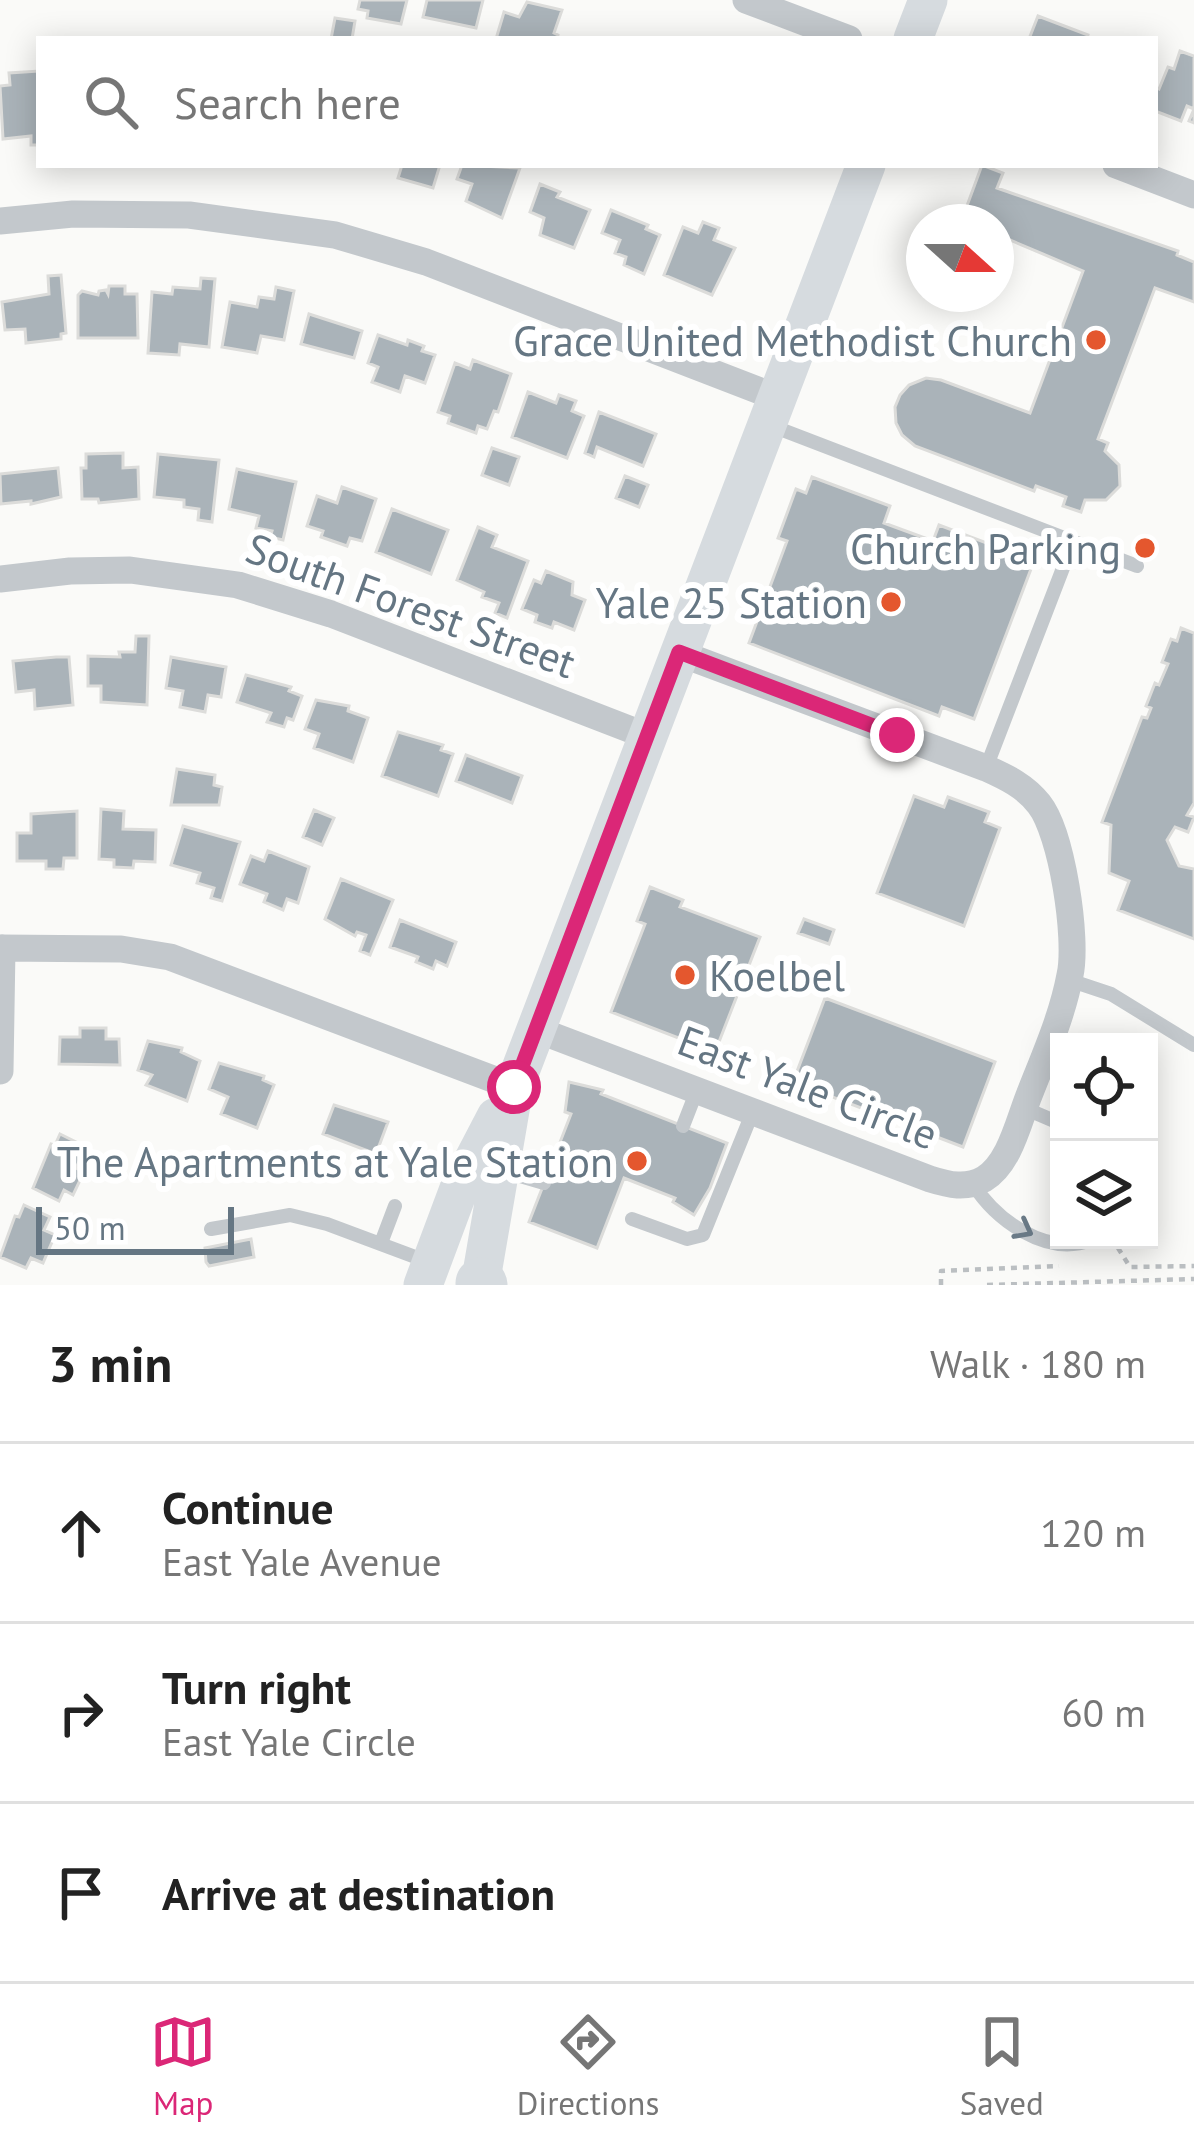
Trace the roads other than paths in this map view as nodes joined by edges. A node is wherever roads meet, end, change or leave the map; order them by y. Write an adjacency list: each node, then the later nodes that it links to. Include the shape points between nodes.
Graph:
1 (746, 0): 3 (street)
2 (928, 0): 4 (main road)
3 (841, 36)
4 (915, 36)
5 (865, 168): 9 (main road)
6 (1124, 168): 7 (street)
7 (1194, 195)
8 (0, 221): 9 (street, via 170,214 335,235 426,262)
9 (773, 411): 10 (lane); 13 (main road)
10 (1072, 542): 11 (lane); 15 (lane)
11 (1137, 566)
12 (0, 579): 14 (street, South Forest Street, via 130,570 238,585)
13 (679, 652): 14 (main road); 15 (street, East Yale Circle)
14 (647, 736): 18 (main road)
15 (986, 768): 17 (street, East Yale Circle, via 1028,792 1051,825 1072,946)
16 (1, 948): 20 (street); 21 (street, via 170,957)
17 (1069, 980): 19 (lane, via 1111,994); 23 (street, East Yale Circle)
18 (535, 1029): 21 (main road); 22 (street, East Yale Circle)
19 (1194, 1045)
20 (0, 1071)
21 (514, 1087): 27 (main road); 35 (main road, via 472,1160)
22 (697, 1090): 24 (street, East Yale Circle); 26 (lane)
23 (1024, 1108): 25 (lane); 29 (street, East Yale Circle, via 1000,1162)
24 (753, 1112): 29 (street, East Yale Circle, via 930,1179); 31 (lane, via 703,1235 687,1239)
25 (1050, 1119)
26 (683, 1126)
27 (498, 1169): 28 (lane); 36 (main road)
28 (544, 1183)
29 (973, 1184): 33 (lane, one-way to 33, via 988,1207)
30 (395, 1206): 34 (lane)
31 (632, 1219)
32 (211, 1229): 34 (lane, via 290,1215)
33 (1050, 1241)
34 (381, 1243): 35 (lane)
35 (427, 1274)
36 (481, 1284)

